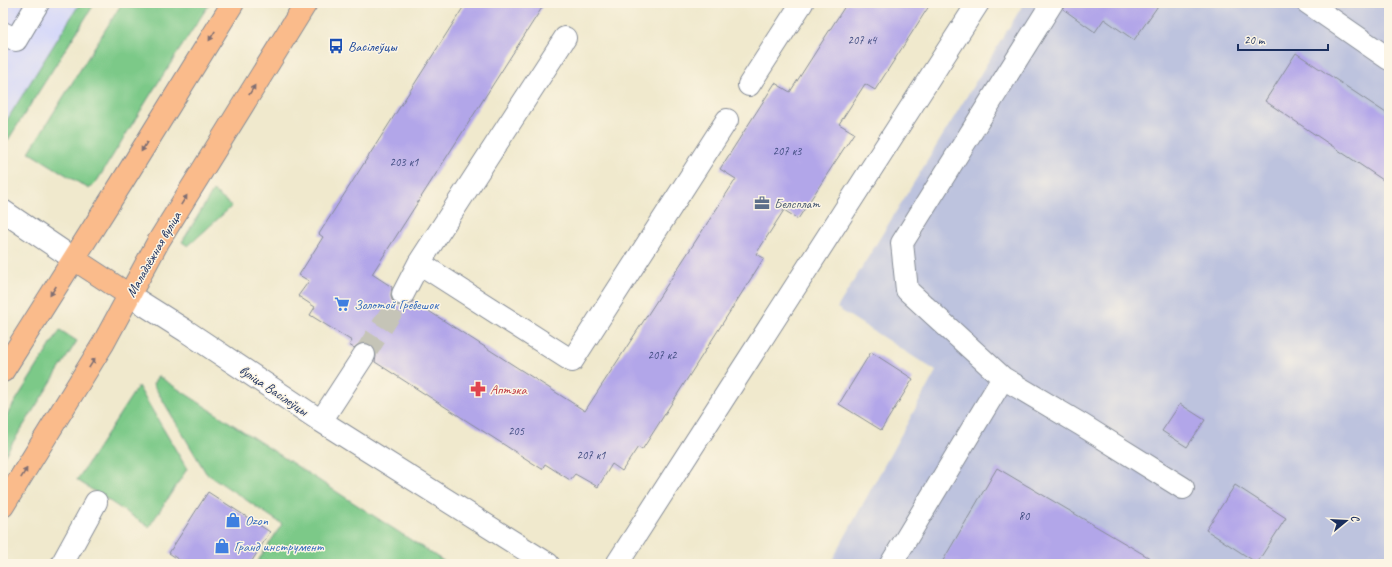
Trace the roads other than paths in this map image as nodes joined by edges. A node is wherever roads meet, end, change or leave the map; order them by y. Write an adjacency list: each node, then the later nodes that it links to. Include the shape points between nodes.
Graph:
1 (38, 3): 8 (street, via 16,40)
2 (233, 3): 14 (main road, one-way to 14)
3 (306, 3): 17 (main road, Маладзёжная вуліца, one-way to 3, via 158,242)
4 (802, 3): 11 (street)
5 (978, 3): 27 (street)
6 (1052, 3): 20 (street, via 902,243 908,290)
7 (1308, 3): 10 (street)
8 (3, 33)
9 (565, 38): 15 (street)
10 (1389, 59)
11 (749, 85)
12 (727, 120): 15 (street, via 572,361)
13 (3, 211): 14 (street, вуліца Васілеўцы)
14 (74, 259): 17 (main road, вуліца Васілеўцы); 19 (main road, one-way to 19)
15 (419, 263): 16 (street)
16 (403, 294)
17 (129, 295): 21 (street, вуліца Васілеўцы); 24 (main road, Маладзёжная вуліца, one-way to 17, via 103,344)
18 (364, 355): 21 (street)
19 (3, 371)
20 (1003, 378): 22 (street); 28 (street)
21 (321, 421): 26 (street, вуліца Васілеўцы)
22 (1183, 488)
23 (96, 502): 25 (street)
24 (3, 506)
25 (62, 564)
26 (548, 564)
27 (618, 564)
28 (890, 564)

